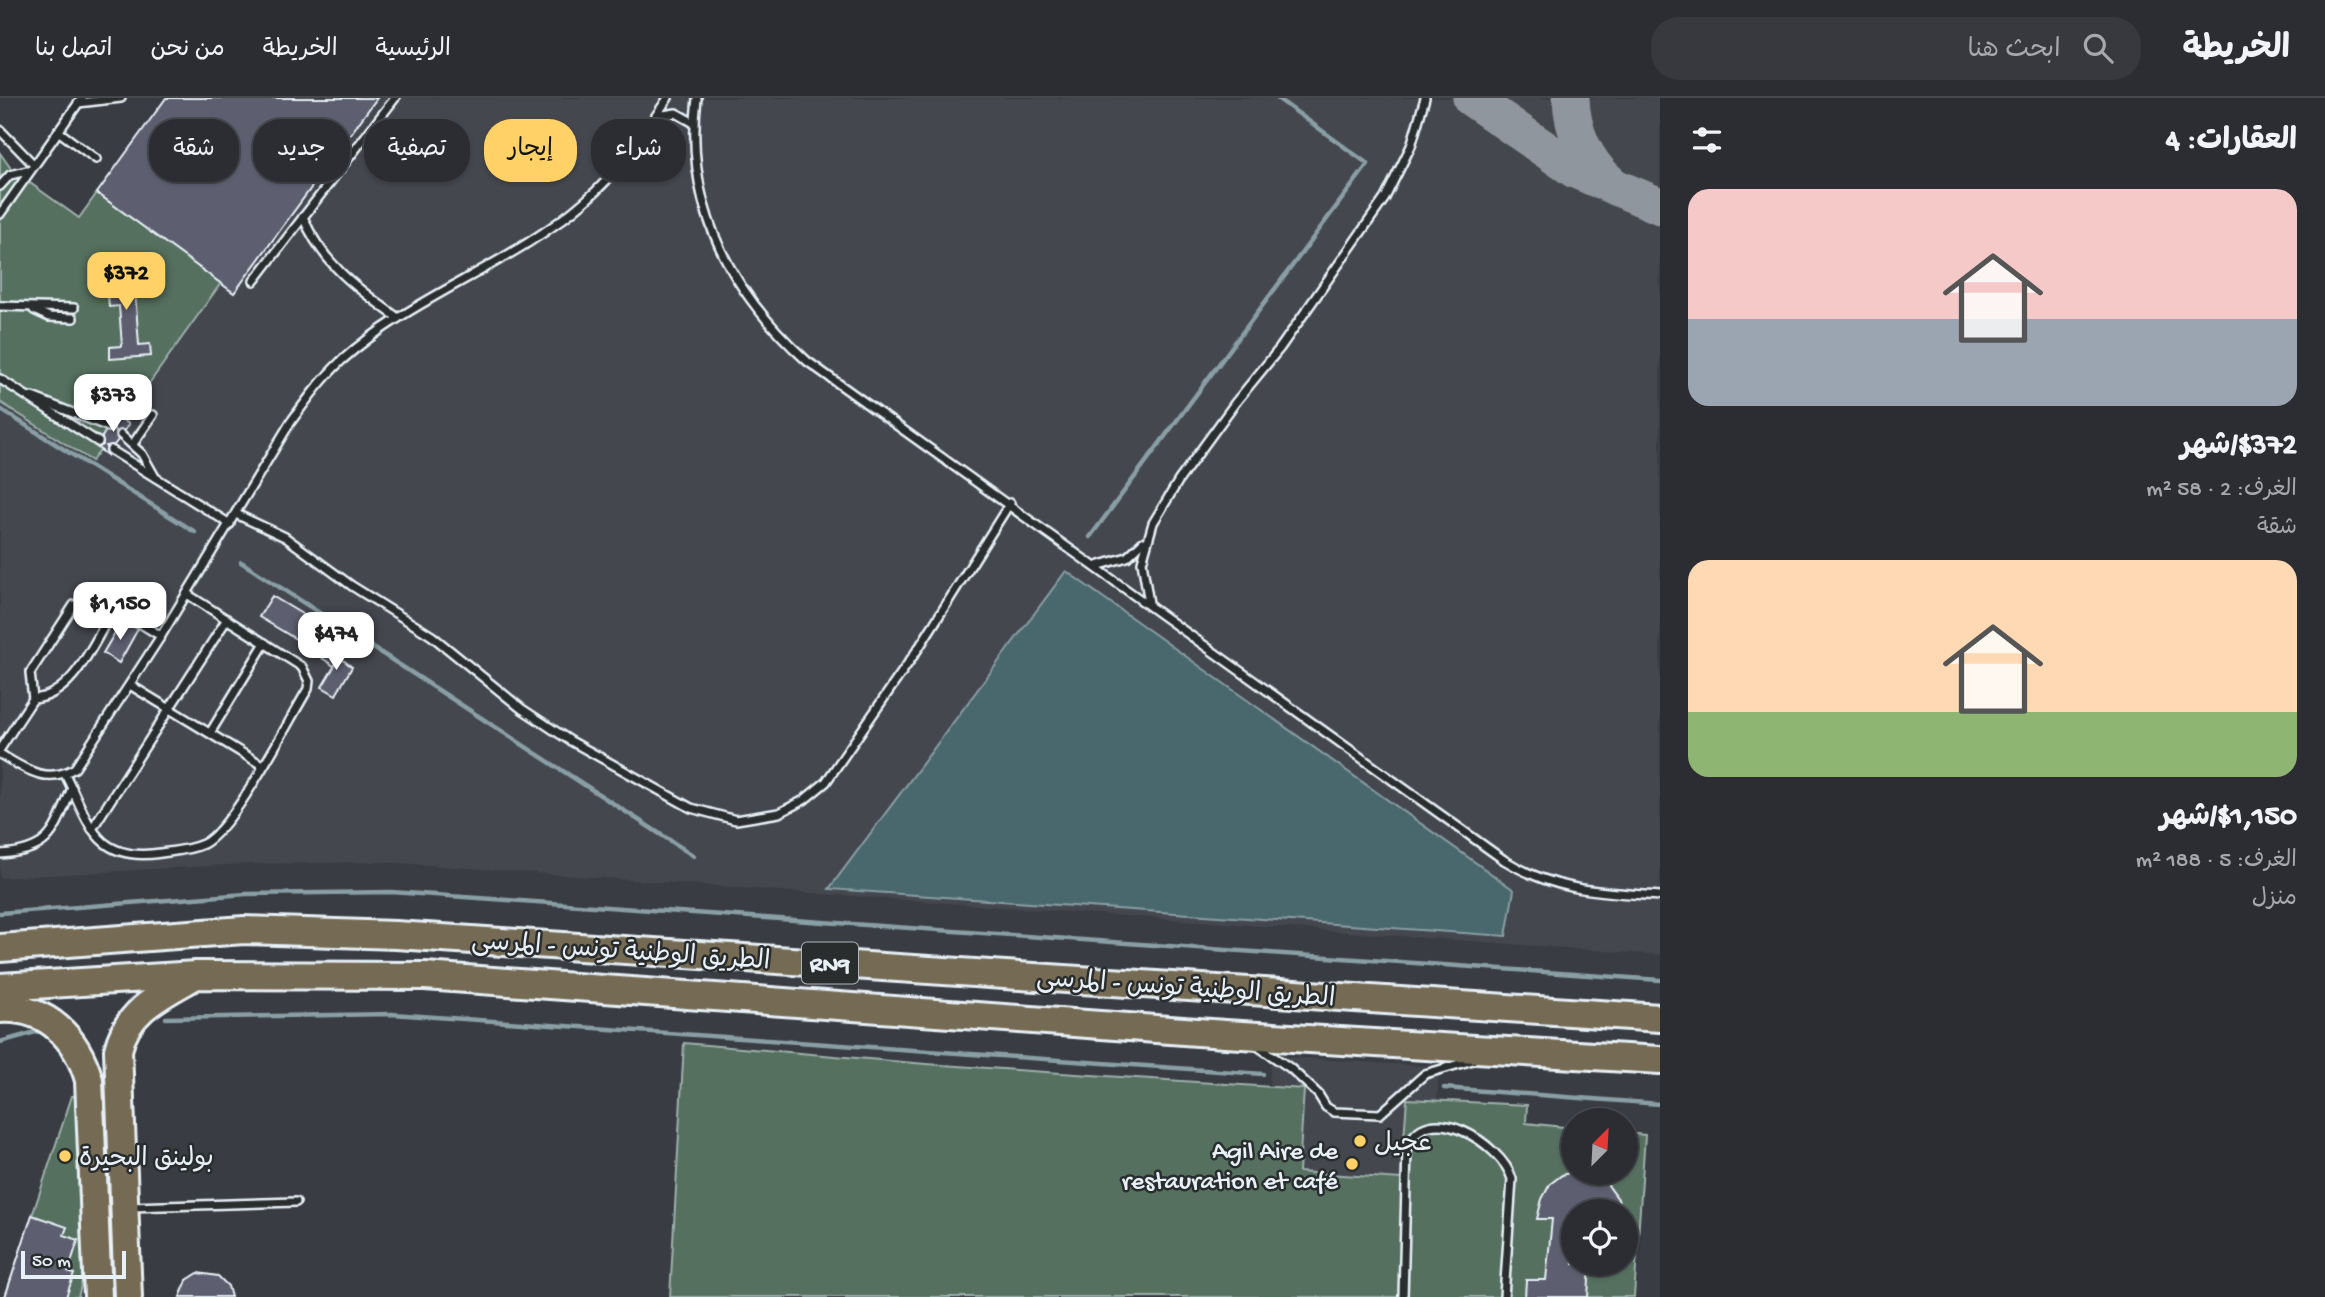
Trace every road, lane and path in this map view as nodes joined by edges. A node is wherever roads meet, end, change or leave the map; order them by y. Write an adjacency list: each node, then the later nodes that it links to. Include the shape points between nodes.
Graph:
1 (121, 98): 6 (lane)
2 (395, 98): 16 (lane)
3 (668, 98): 7 (lane)
4 (697, 98): 8 (lane)
5 (1425, 98): 35 (lane, via 1411,146 1385,198 1280,348 1179,480)
6 (80, 101): 10 (lane)
7 (656, 116): 8 (lane, via 676,113); 22 (lane, via 620,166 567,216)
8 (694, 123): 32 (lane, via 706,212 731,272 752,305 807,361)
9 (0, 130): 12 (lane)
10 (58, 131): 11 (lane); 12 (lane)
11 (96, 159)
12 (33, 164): 13 (lane)
13 (27, 171): 14 (lane, via 10,175); 15 (lane)
14 (0, 186)
15 (0, 214)
16 (303, 217): 17 (lane); 22 (lane, via 317,246 337,271)
17 (254, 281)
18 (0, 306): 20 (lane)
19 (74, 308): 20 (lane)
20 (33, 309): 21 (lane, via 49,317)
21 (73, 318)
22 (398, 318): 33 (lane, via 341,362 314,391)
23 (0, 379): 24 (lane)
24 (18, 392): 26 (lane); 28 (lane)
25 (153, 415): 29 (lane)
26 (109, 427)
27 (121, 435): 29 (lane)
28 (98, 442)
29 (133, 444): 31 (lane)
30 (111, 450): 31 (lane)
31 (156, 478): 34 (lane)
32 (1010, 503): 33 (lane, via 920,646 825,782 779,813 736,820 691,808 569,740 522,709 432,636 285,537); 36 (lane)
33 (236, 514): 34 (lane)
34 (230, 524): 37 (lane)
35 (1147, 536): 36 (lane, via 1127,557); 38 (lane, via 1142,576)
36 (1097, 566): 38 (lane)
37 (187, 594): 40 (lane); 41 (lane)
38 (1149, 604): 53 (lane, via 1525,873 1572,889)
39 (113, 610): 41 (lane); 44 (lane, via 66,684 51,695); 44 (lane, via 92,601 74,605 67,612 30,673)
40 (227, 619): 42 (lane); 45 (lane)
41 (161, 636): 43 (lane)
42 (265, 643): 46 (lane); 48 (lane, via 302,667 309,681)
43 (130, 685): 45 (lane); 49 (lane, via 84,759)
44 (33, 699): 47 (lane)
45 (169, 709): 46 (lane); 51 (lane)
46 (210, 733): 48 (lane)
47 (0, 751): 49 (lane, via 41,776)
48 (262, 765): 51 (lane, via 228,821 204,844 127,855 107,846)
49 (65, 774): 50 (lane)
50 (72, 788): 51 (lane); 52 (lane, via 47,840 25,852)
51 (92, 829)
52 (0, 854)
53 (1660, 896)
54 (0, 936): 55 (highway)
55 (13, 947): 59 (highway, الطريق الوطنية تونس - المرسى / RN9, via 244,930 396,935)
56 (196, 975): 57 (highway, الطريق الوطنية تونس - المرسى / RN9); 60 (highway, الطريق الوطنية تونس - المرسى / RN9, via 425,976); 64 (highway, via 152,1000 122,1033 118,1050)
57 (0, 987)
58 (0, 1009): 65 (highway, via 31,1012 52,1022 82,1057 89,1080)
59 (1660, 1018)
60 (1225, 1034): 61 (highway, الطريق الوطنية تونس - المرسى / RN9); 61 (lane, via 1255,1045 1290,1068 1335,1112 1380,1114 1425,1074)
61 (1504, 1050): 62 (highway, الطريق الوطنية تونس - المرسى / RN9)
62 (1660, 1060)
63 (296, 1202): 64 (lane)
64 (123, 1207): 66 (highway)
65 (96, 1291)
66 (128, 1297)
67 (1403, 1297): 68 (lane, via 1407,1149 1411,1138 1437,1125 1458,1127 1509,1167)
68 (1504, 1297)

